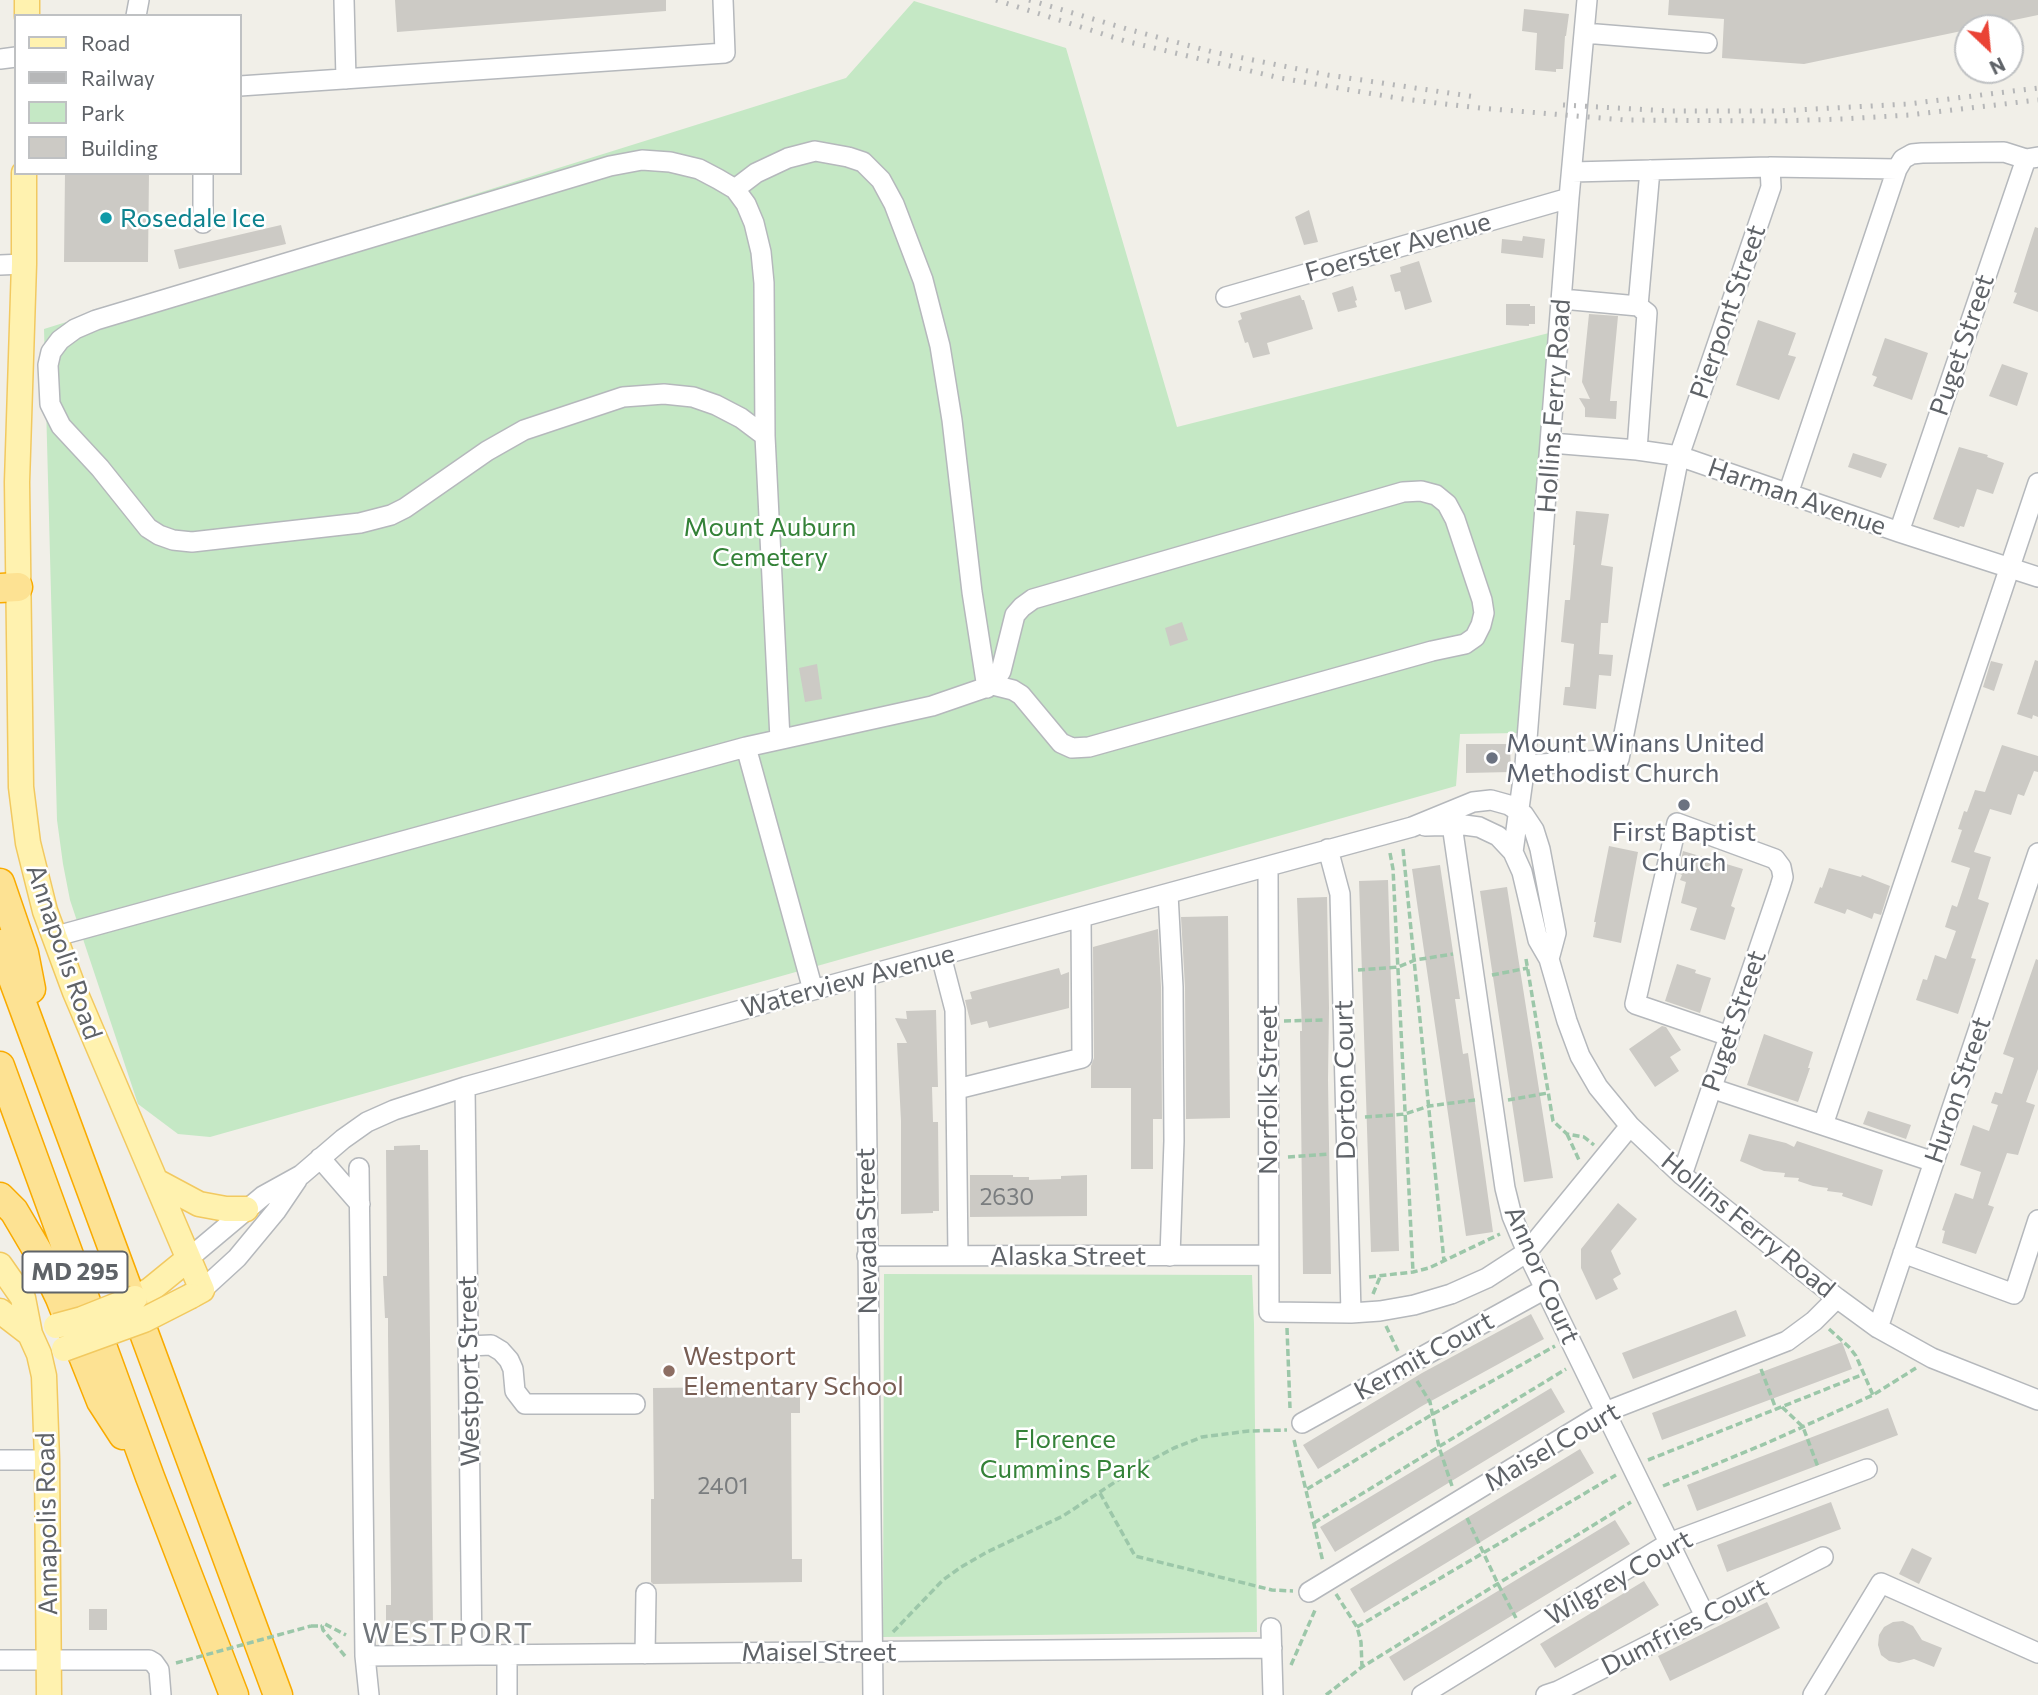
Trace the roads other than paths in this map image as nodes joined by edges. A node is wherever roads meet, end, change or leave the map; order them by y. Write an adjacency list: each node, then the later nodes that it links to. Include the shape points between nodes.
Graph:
1 (344, 0): 6 (street)
2 (723, 0): 6 (street, via 725,53)
3 (1587, 0): 4 (street, Hollins Ferry Road)
4 (1584, 33): 5 (street); 12 (street, Hollins Ferry Road)
5 (1707, 43)
6 (346, 79): 7 (street)
7 (242, 86)
8 (2032, 158): 10 (street, via 2004,152 1922,153 1903,159); 28 (street, Puget Street)
9 (1770, 167): 10 (street); 11 (street); 25 (street, Pierpont Street, via 1770,187)
10 (1897, 169): 27 (street)
11 (1650, 170): 12 (street); 21 (street)
12 (1572, 172): 16 (street, Hollins Ferry Road)
13 (24, 175): 18 (main road, Annapolis Road)
14 (203, 175): 17 (street)
15 (736, 189): 22 (street, via 754,223 762,262); 22 (street, via 699,169 670,162 642,160 610,166 96,320 75,329 51,352 50,404 61,426 148,528 173,540 192,541 360,523 391,515 524,430 623,397 693,397 733,414); 32 (street, via 756,173 815,151 863,162 881,180 894,204 923,280 940,346 971,592)
16 (1570, 198): 19 (street, Foerster Avenue); 20 (street, Hollins Ferry Road)
17 (203, 223)
18 (12, 265): 31 (main road, Annapolis Road, via 17,482)
19 (1226, 297)
20 (1562, 299): 21 (street); 23 (street, Hollins Ferry Road)
21 (1638, 306): 24 (street, via 1647,313 1648,322)
22 (765, 436): 33 (street)
23 (1551, 443): 24 (street, Harman Avenue); 35 (street, Hollins Ferry Road)
24 (1637, 450): 25 (street, Harman Avenue)
25 (1679, 456): 27 (street, Harman Avenue); 35 (street, Pierpont Street, via 1619,759)
26 (2038, 483): 29 (street)
27 (1788, 494): 28 (street, Harman Avenue)
28 (1899, 532): 29 (street, Harman Avenue)
29 (2010, 568): 30 (street, Harman Avenue); 58 (street)
30 (2038, 577)
31 (9, 580): 46 (main road, Annapolis Road, via 24,818)
32 (990, 686): 32 (street, via 1021,695 1061,743 1089,747 1465,644 1481,625 1482,600 1447,505 1436,495 1403,492 1033,599 1015,615 1000,671); 33 (street, via 932,706)
33 (780, 739): 34 (street)
34 (746, 747): 46 (street); 51 (street)
35 (1525, 765): 36 (street, Hollins Ferry Road)
36 (1519, 811): 38 (street, Waterview Avenue, via 1479,800); 39 (street, Hollins Ferry Road); 49 (street, Hollins Ferry Road, via 1534,830 1540,849 1556,933)
37 (1452, 825): 38 (street, Waterview Avenue); 39 (street, Waterview Avenue, via 1492,832); 70 (street, Annor Court, via 1505,1188)
38 (1400, 830): 40 (street, Waterview Avenue)
39 (1509, 847): 49 (street, Hollins Ferry Road, via 1522,872 1538,940)
40 (1328, 849): 42 (street, Waterview Avenue); 83 (street, Dorton Court, via 1340,894)
41 (2038, 853): 61 (street, Huron Street)
42 (1268, 867): 44 (street, Waterview Avenue); 72 (street, Norfolk Street)
43 (0, 883): 53 (highway, via 24,954)
44 (1168, 894): 45 (street, Waterview Avenue); 75 (street, via 1174,1113)
45 (1081, 918): 48 (street, Waterview Avenue); 57 (street, via 1082,1058)
46 (53, 937): 65 (main road, Annapolis Road)
47 (0, 944): 53 (highway, MD 295)
48 (942, 956): 50 (street, Waterview Avenue); 57 (street, via 955,1010)
49 (1549, 959): 59 (street, Hollins Ferry Road, via 1580,1056)
50 (865, 977): 51 (street, Waterview Avenue); 73 (street, Nevada Street)
51 (813, 990): 55 (street, Waterview Avenue)
52 (1729, 1036): 52 (street, Puget Street, via 1780,887 1781,867 1775,859 1676,823 1634,1004); 56 (street, Puget Street)
53 (44, 1064): 115 (highway, MD 295)
54 (0, 1066): 95 (highway, MD 295)
55 (465, 1087): 60 (street, Waterview Avenue, via 380,1115); 87 (street, Westport Street)
56 (1711, 1088): 58 (street); 64 (street, Puget Street)
57 (957, 1089): 74 (street)
58 (1823, 1125): 61 (street)
59 (1630, 1126): 64 (street, Hollins Ferry Road); 70 (street)
60 (320, 1158): 63 (street, Waterview Avenue); 67 (street)
61 (1934, 1162): 71 (street, Huron Street)
62 (359, 1168): 67 (street)
63 (301, 1175): 68 (street, Waterview Avenue); 80 (street, Waterview Avenue, via 237,1258)
64 (1682, 1175): 81 (street, Hollins Ferry Road)
65 (156, 1181): 68 (main road, via 199,1204); 76 (main road, Annapolis Road)
66 (0, 1197): 95 (highway, via 37,1250 101,1401)
67 (360, 1204): 108 (street)
68 (246, 1209): 76 (street, Waterview Avenue)
69 (2038, 1220): 78 (street)
70 (1527, 1252): 79 (street, Annor Court); 83 (street, via 1451,1294 1414,1306)
71 (1903, 1253): 78 (street, via 2014,1294); 84 (street, Huron Street)
72 (1268, 1255): 75 (street, Alaska Street); 83 (street, Norfolk Street, via 1277,1312)
73 (867, 1256): 74 (street, Alaska Street); 103 (street, Nevada Street)
74 (958, 1256): 75 (street, Alaska Street)
75 (1170, 1256)
76 (184, 1263): 80 (main road, Annapolis Road); 85 (main road, Waterview Avenue, bridge, via 150,1290 82,1319)
77 (0, 1265): 86 (main road, via 23,1298)
78 (2031, 1265)
79 (1545, 1289): 90 (street, Annor Court); 91 (street, Kermit Court)
80 (197, 1293): 85 (main road, Waterview Avenue, bridge, via 144,1320)
81 (1837, 1298): 84 (street, Hollins Ferry Road); 90 (street, Maisel Court, via 1787,1341)
82 (0, 1311): 86 (main road)
83 (1351, 1313)
84 (1878, 1328): 88 (street, Hollins Ferry Road, via 1932,1358)
85 (60, 1338): 86 (main road, Waterview Avenue)
86 (34, 1344): 93 (main road, Annapolis Road, via 44,1376)
87 (468, 1346): 89 (street, via 491,1345 501,1351 513,1369 515,1391 526,1404); 106 (street, Westport Street)
88 (2038, 1400)
89 (635, 1404)
90 (1605, 1412): 96 (street, Annor Court); 98 (street, Maisel Court)
91 (1297, 1426)
92 (0, 1460): 93 (street)
93 (47, 1460): 110 (main road, Annapolis Road)
94 (1867, 1469): 96 (street, Wilgrey Court)
95 (150, 1477): 114 (highway, MD 295)
96 (1669, 1543): 100 (street, Annor Court); 119 (street, Wilgrey Court)
97 (1824, 1557): 100 (street, Dumfries Court)
98 (1309, 1592)
99 (646, 1593): 105 (street)
100 (1705, 1616): 120 (street, Dumfries Court)
101 (1271, 1628): 102 (street)
102 (1272, 1648): 103 (street, Maisel Street); 111 (street)
103 (872, 1652): 105 (street, Maisel Street); 118 (street, Nevada Street)
104 (2038, 1653): 121 (street, via 1881,1583)
105 (645, 1654): 107 (street, Maisel Street)
106 (472, 1655): 107 (street, Maisel Street); 108 (street, Maisel Street)
107 (507, 1655): 117 (street)
108 (366, 1656): 116 (street)
109 (0, 1660): 110 (street)
110 (49, 1660): 112 (main road, Annapolis Road); 113 (street, via 143,1659 168,1667)
111 (1273, 1694)
112 (49, 1695)
113 (161, 1695)
114 (234, 1695)
115 (278, 1695)
116 (369, 1695)
117 (507, 1695)
118 (873, 1695)
119 (1422, 1695)
120 (1546, 1695)
121 (1813, 1695)

